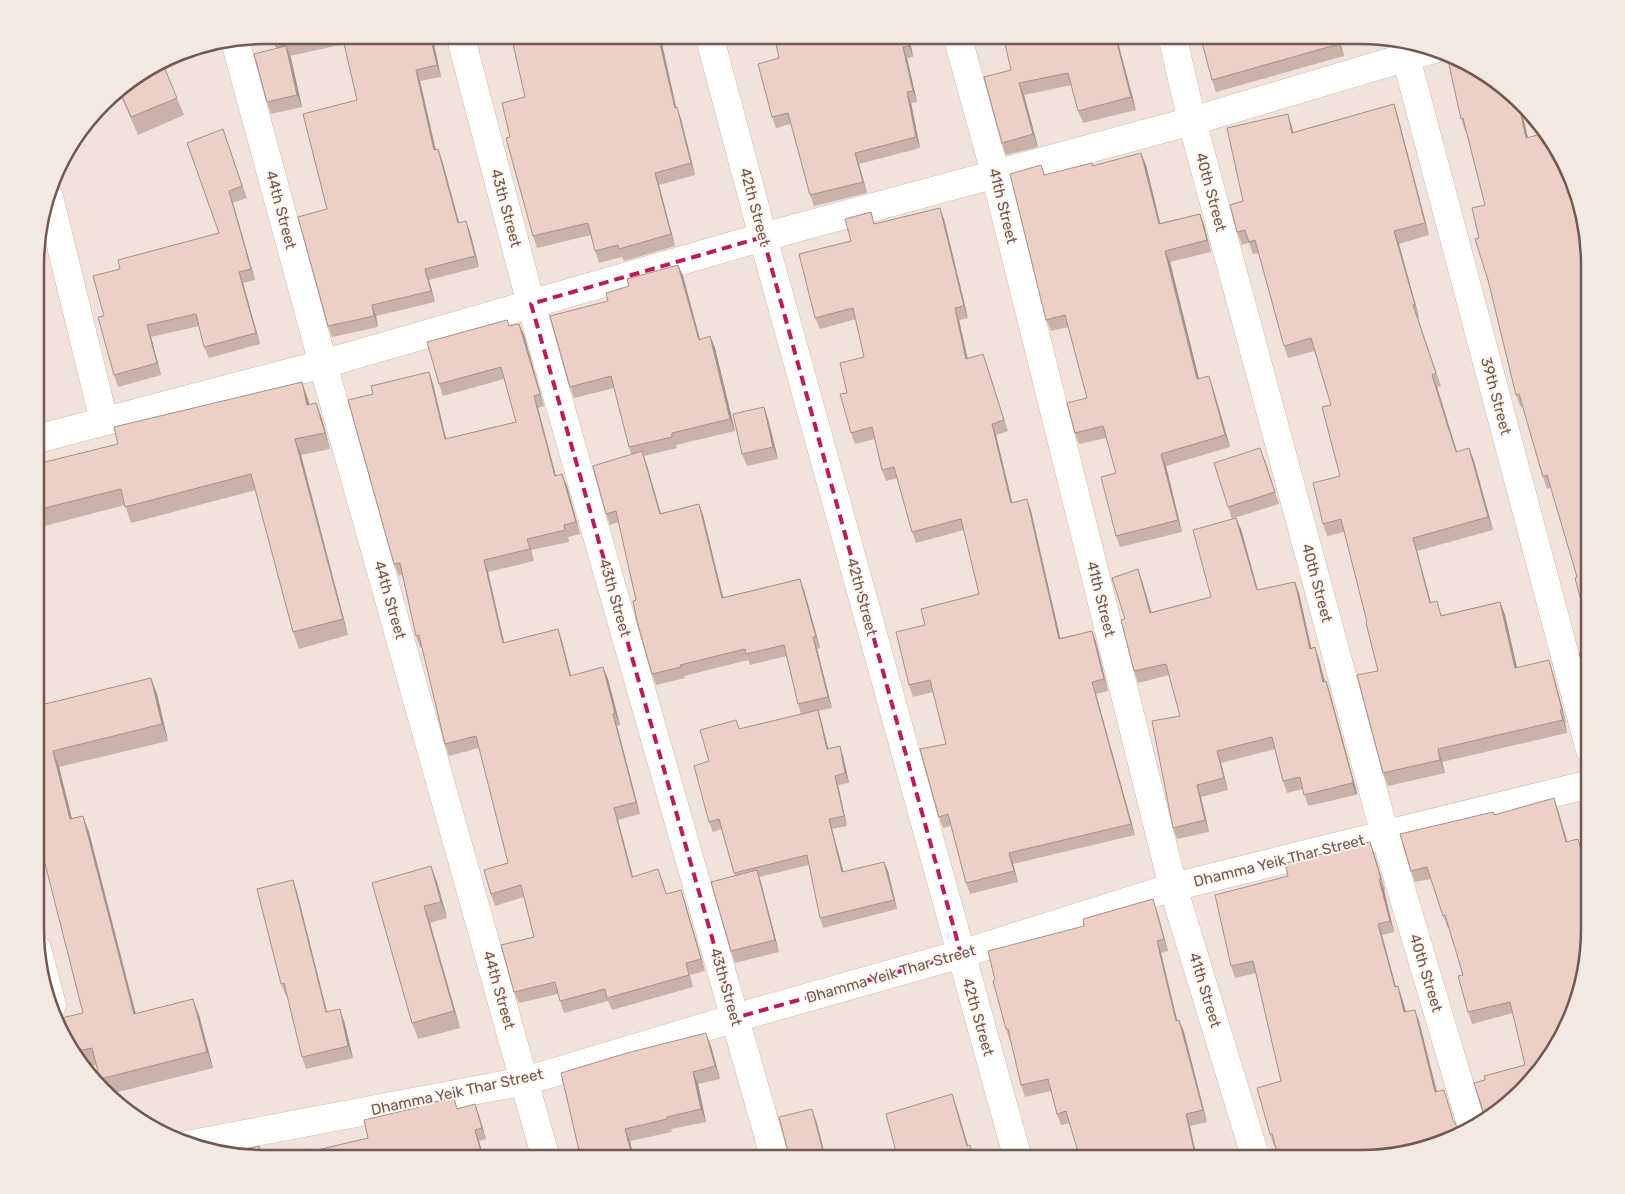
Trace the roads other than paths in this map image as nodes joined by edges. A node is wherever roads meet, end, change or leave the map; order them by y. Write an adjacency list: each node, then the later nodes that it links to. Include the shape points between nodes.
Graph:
1 (462, 44): 11 (street, 43th Street)
2 (711, 44): 10 (street, 42th Street)
3 (959, 44): 8 (street, 41th Street)
4 (1174, 44): 7 (street, 40th Street)
5 (236, 46): 12 (street, 44th Street)
6 (1404, 49): 7 (street); 15 (street, 39th Street)
7 (1192, 121): 8 (street); 17 (street, 40th Street)
8 (995, 173): 10 (street); 18 (street, 41th Street)
9 (51, 209): 13 (street)
10 (763, 237): 11 (street); 19 (street, 42th Street)
11 (531, 304): 12 (street); 20 (street, 43th Street)
12 (323, 364): 13 (street); 21 (street, 44th Street)
13 (104, 421): 14 (street)
14 (44, 437)
15 (1581, 716)
16 (1581, 786): 17 (street, Dhamma Yeik Thar Street)
17 (1385, 835): 18 (street, Dhamma Yeik Thar Street); 22 (street, 40th Street)
18 (1174, 886): 19 (street, Dhamma Yeik Thar Street); 27 (street, 41th Street)
19 (961, 954): 20 (street, Dhamma Yeik Thar Street); 26 (street, 42th Street)
20 (735, 1018): 21 (street, Dhamma Yeik Thar Street); 25 (street, 43th Street)
21 (525, 1081): 23 (street, Dhamma Yeik Thar Street); 24 (street, 44th Street)
22 (1470, 1121)
23 (204, 1142)
24 (544, 1150)
25 (772, 1150)
26 (1015, 1150)
27 (1253, 1150)

